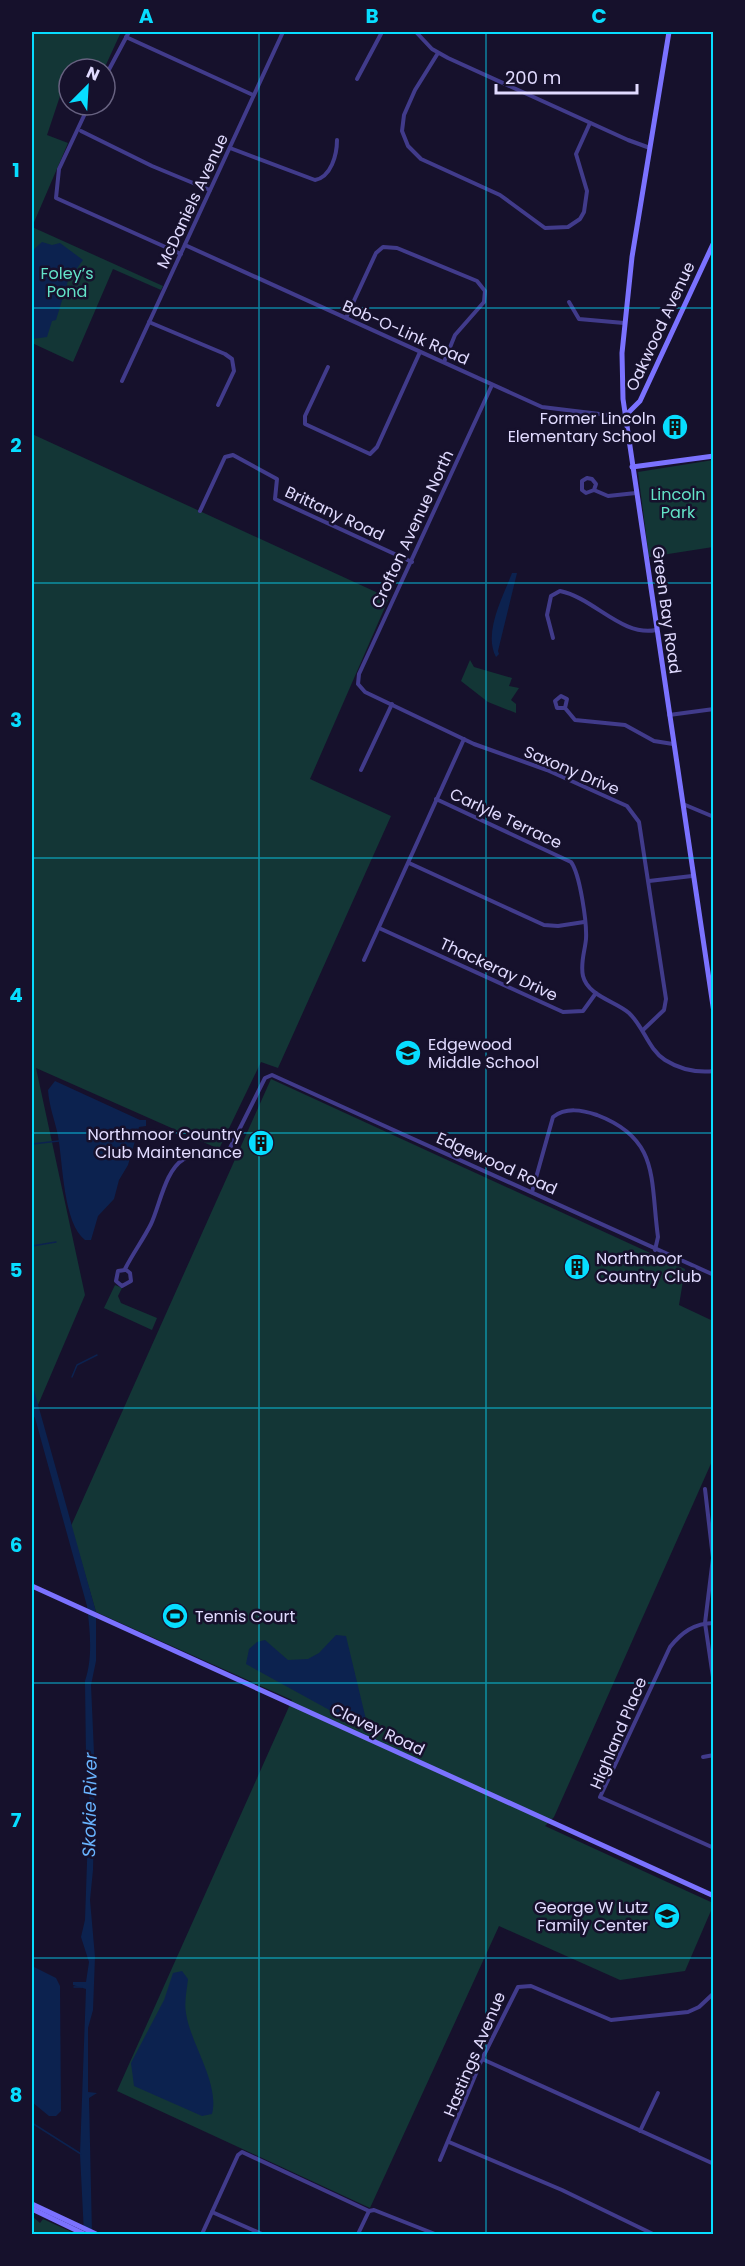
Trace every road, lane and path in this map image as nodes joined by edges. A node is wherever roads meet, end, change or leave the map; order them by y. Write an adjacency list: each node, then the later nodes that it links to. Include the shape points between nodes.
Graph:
1 (129, 32): 6 (street)
2 (283, 32): 10 (street, McDaniels Avenue)
3 (382, 32): 9 (street)
4 (416, 32): 7 (street)
5 (669, 32): 16 (main road, Green Bay Road)
6 (126, 37): 8 (street); 10 (street)
7 (438, 53): 12 (street); 12 (street, via 404,115 402,131 408,146 421,159 500,195 545,228 568,228 584,212 588,196 576,154)
8 (116, 57)
9 (357, 79)
10 (254, 95): 15 (street, McDaniels Avenue)
11 (83, 117): 20 (street, via 59,169 56,198)
12 (590, 123): 16 (street)
13 (81, 131): 17 (street)
14 (337, 140): 15 (street, via 337,151 327,173 315,180)
15 (230, 147): 17 (street, McDaniels Avenue)
16 (650, 148): 24 (main road, Green Bay Road)
17 (210, 190): 19 (street, McDaniels Avenue)
18 (714, 242): 31 (main road, Oakwood Avenue, via 640,401)
19 (185, 245): 20 (street, McDaniels Avenue); 22 (street, Bob-O-Link Road)
20 (181, 254): 23 (street, McDaniels Avenue)
21 (569, 302): 24 (street, via 579,319)
22 (346, 318): 25 (street, Bob-O-Link Road); 26 (street, via 383,247 397,248 477,281 485,291 483,302 452,339)
23 (150, 322): 28 (street, McDaniels Avenue); 30 (street, via 231,359 234,371)
24 (624, 323): 31 (main road, Green Bay Road)
25 (420, 352): 26 (street, Bob-O-Link Road); 27 (street, via 377,447 370,454 305,424)
26 (444, 362): 29 (street, Bob-O-Link Road)
27 (327, 367)
28 (122, 381)
29 (492, 385): 31 (street, Bob-O-Link Road, via 546,408); 37 (street, Crofton Avenue North)
30 (219, 405)
31 (624, 417): 33 (main road, Green Bay Road)
32 (714, 456): 33 (main road)
33 (632, 467): 35 (main road, Green Bay Road)
34 (594, 490): 34 (street, via 596,484 592,479 582,481 580,487 584,492); 35 (street, via 608,496)
35 (636, 493): 38 (main road, Green Bay Road)
36 (200, 511): 37 (street, Brittany Road, via 225,457 233,455 277,479 275,499)
37 (412, 562): 40 (street, Crofton Avenue North, via 359,674)
38 (656, 630): 39 (street, via 633,630 607,612 560,591 551,596 547,615); 44 (main road, Green Bay Road)
39 (553, 638)
40 (358, 684): 41 (street, Saxony Drive, via 365,692)
41 (392, 704): 45 (street, Saxony Drive); 47 (street)
42 (565, 708): 46 (street, via 575,720 625,725 654,741)
43 (714, 709): 44 (street)
44 (669, 716): 46 (main road, Green Bay Road)
45 (464, 739): 48 (street); 53 (street, Saxony Drive, via 547,770 631,810 639,822)
46 (673, 744): 49 (main road, Green Bay Road)
47 (361, 770)
48 (436, 799): 51 (street); 54 (street, Carlyle Terrace, via 568,860 578,875)
49 (682, 803): 50 (street); 52 (main road, Green Bay Road)
50 (714, 817)
51 (409, 863): 54 (street, via 544,925); 55 (street)
52 (692, 876): 53 (street); 58 (main road, Green Bay Road)
53 (649, 881): 59 (street, Saxony Drive, via 666,999 664,1010)
54 (584, 922): 57 (street, Carlyle Terrace, via 583,973)
55 (380, 928): 56 (street); 57 (street, Thackeray Drive, via 563,1012 583,1011)
56 (364, 960)
57 (596, 993): 59 (street, via 627,1011)
58 (714, 1013)
59 (643, 1030): 60 (street, via 652,1048 666,1061 696,1072)
60 (714, 1071)
61 (532, 1192): 62 (street, Edgewood Road); 62 (street, via 553,1117 570,1110 612,1122 634,1135 645,1152 658,1241); 63 (street, Edgewood Road, via 270,1075 228,1152 220,1156 191,1156 178,1163)
62 (655, 1250): 64 (street, Edgewood Road)
63 (125, 1270): 63 (street, via 115,1276 122,1286 131,1279)
64 (714, 1275)
65 (705, 1489): 67 (street, via 713,1558)
66 (32, 1586): 73 (main road, Clavey Road)
67 (705, 1623): 68 (street, Highland Place); 69 (street); 72 (street, Highland Place, via 686,1631 670,1647 600,1797)
68 (714, 1623)
69 (714, 1684)
70 (714, 1755): 71 (street)
71 (703, 1756)
72 (714, 1848)
73 (714, 1896)
74 (712, 1997): 75 (street, Hastings Avenue, via 688,2012 611,2020 521,1985 512,1995)
75 (482, 2060): 77 (street); 78 (street, Hastings Avenue)
76 (658, 2093): 77 (street)
77 (640, 2131): 80 (street)
78 (449, 2142): 79 (street, Hastings Avenue); 92 (street, via 572,2194)
79 (440, 2160)
80 (714, 2164)
81 (32, 2204): 85 (main road)
82 (32, 2209): 85 (main road)
83 (369, 2211): 84 (street, via 245,2152 238,2155); 90 (street); 91 (street)
84 (212, 2212): 88 (street); 89 (street)
85 (75, 2228): 86 (main road); 87 (main road)
86 (84, 2235)
87 (96, 2235)
88 (202, 2235)
89 (262, 2235)
90 (358, 2235)
91 (435, 2235)
92 (653, 2235)

